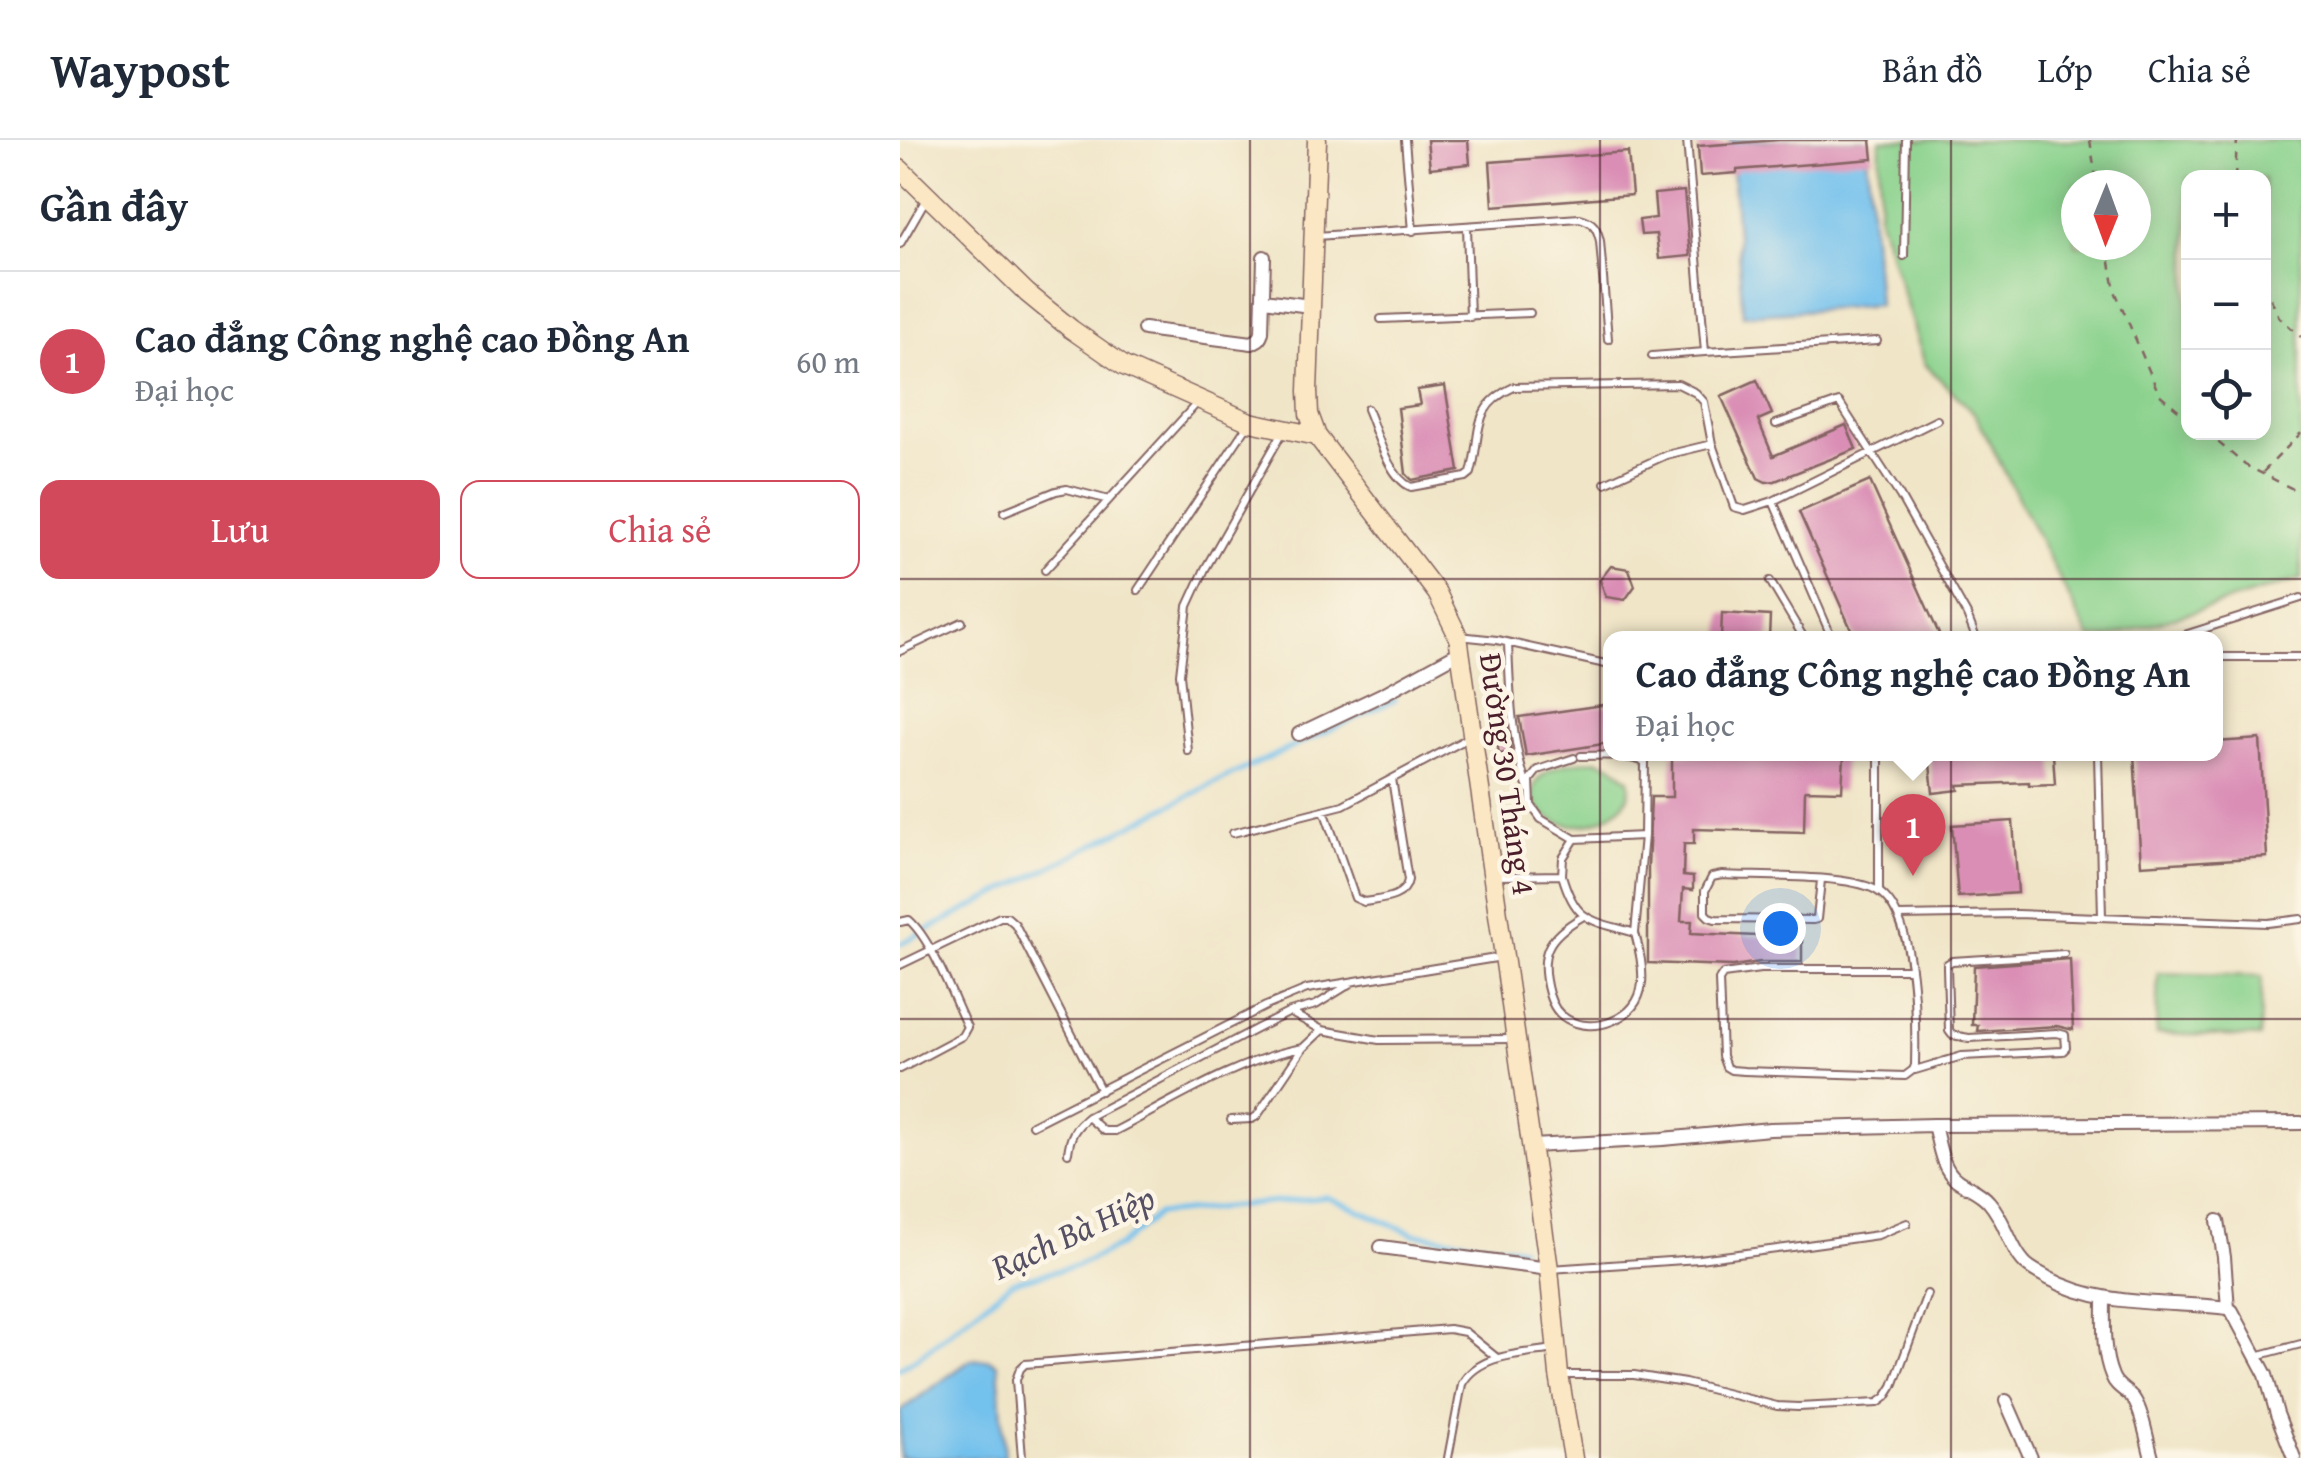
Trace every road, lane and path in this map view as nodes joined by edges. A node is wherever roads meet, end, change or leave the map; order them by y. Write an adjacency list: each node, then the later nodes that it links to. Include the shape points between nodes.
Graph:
1 (1317, 140): 13 (street, Đường 30 Tháng 4)
2 (1405, 140): 12 (lane)
3 (1687, 140): 28 (lane)
4 (1906, 140): 15 (lane)
5 (2090, 140): 8 (path)
6 (2237, 140): 9 (path)
7 (900, 169): 10 (street)
8 (2095, 170)
9 (2235, 170)
10 (927, 198): 14 (lane); 30 (street, via 1071,329 1124,366)
11 (1467, 226): 12 (lane); 22 (lane); 26 (lane, via 1590,221 1600,241)
12 (1414, 231): 13 (lane)
13 (1314, 236): 20 (street, Đường 30 Tháng 4)
14 (900, 244)
15 (1904, 256)
16 (1264, 257): 19 (street)
17 (2110, 260): 32 (path, via 2115,291 2159,394)
18 (2271, 299): 25 (path)
19 (1264, 300): 20 (street); 24 (street, via 1262,332 1252,343)
20 (1310, 306): 38 (street, Đường 30 Tháng 4, via 1309,414)
21 (1530, 314): 22 (lane)
22 (1470, 317): 23 (lane)
23 (1381, 319)
24 (1144, 329)
25 (2301, 337)
26 (1608, 339)
27 (1877, 341): 28 (lane)
28 (1705, 352): 29 (lane)
29 (1652, 356)
30 (1199, 401): 34 (street); 45 (lane)
31 (1367, 409): 40 (lane, via 1393,472 1411,487 1471,473 1482,413 1514,387 1678,384 1704,402)
32 (2181, 412)
33 (1938, 420): 41 (lane)
34 (1250, 422): 36 (street); 50 (lane)
35 (1776, 424): 41 (lane, via 1839,402)
36 (1284, 429): 38 (street); 65 (lane, via 1188,606 1180,674)
37 (2301, 434): 42 (path)
38 (1318, 436): 58 (street, Đường 30 Tháng 4, via 1437,593)
39 (2215, 440): 42 (path)
40 (1712, 444): 43 (lane, via 1666,454); 46 (lane, via 1734,506 1745,510)
41 (1871, 453): 46 (lane); 55 (lane)
42 (2262, 474): 44 (path)
43 (1605, 483)
44 (2301, 493)
45 (1109, 500): 47 (lane, via 1056,491); 48 (lane)
46 (1773, 500): 54 (lane)
47 (1004, 512)
48 (1045, 570)
49 (1770, 580): 53 (lane)
50 (1138, 590)
51 (2301, 598): 56 (lane)
52 (962, 622): 59 (lane)
53 (1800, 631)
54 (1829, 631)
55 (1973, 631)
56 (2197, 631)
57 (1508, 642): 58 (lane); 62 (lane); 71 (lane, via 1518,761)
58 (1459, 644): 63 (street, via 1385,693); 64 (street, Đường 30 Tháng 4)
59 (900, 651)
60 (2223, 657): 61 (lane)
61 (2301, 657)
62 (1603, 664)
63 (1299, 734)
64 (1473, 736): 70 (lane); 76 (street, Đường 30 Tháng 4)
65 (1188, 750)
66 (1603, 755): 71 (lane, via 1538,770)
67 (1646, 761): 74 (lane)
68 (1879, 761): 79 (lane)
69 (2098, 761): 82 (lane)
70 (1392, 779): 72 (lane); 72 (lane, via 1408,880 1401,894 1355,898)
71 (1529, 792): 75 (lane, via 1541,819)
72 (1324, 810): 73 (lane)
73 (1233, 832)
74 (1644, 836): 75 (lane); 85 (lane)
75 (1575, 839): 77 (lane, via 1563,858)
76 (1494, 876): 77 (lane); 88 (street, Đường 30 Tháng 4)
77 (1562, 876): 81 (lane)
78 (1821, 880): 78 (lane, via 1820,912 1813,920 1715,919 1705,913 1712,877); 79 (lane)
79 (1879, 891): 80 (lane)
80 (1898, 916): 82 (lane); 90 (lane)
81 (1582, 917): 85 (lane); 85 (lane, via 1560,929 1544,965 1553,1006 1585,1025 1626,1015 1640,999)
82 (2102, 917): 83 (lane)
83 (2301, 919)
84 (900, 922): 86 (lane, via 909,920)
85 (1636, 934)
86 (928, 946): 89 (lane); 96 (lane, via 967,1027); 98 (lane, via 1000,916 1011,920)
87 (2064, 954): 97 (lane, via 1952,961 1947,968 1952,1035 2058,1032 2065,1036 2063,1051 1962,1056)
88 (1503, 957): 91 (lane); 94 (street, Đường 30 Tháng 4)
89 (900, 965)
90 (1910, 969): 97 (lane); 97 (lane, via 1730,972 1720,980 1720,999 1722,1056 1732,1070 1904,1076)
91 (1355, 981): 92 (lane); 98 (lane, via 1307,989 1266,1006)
92 (1290, 1012): 93 (lane); 99 (lane)
93 (1322, 1030): 94 (lane, via 1379,1040); 95 (lane)
94 (1515, 1039): 104 (street, Đường 30 Tháng 4)
95 (1303, 1048): 99 (lane, via 1232,1071 1115,1131 1104,1131); 100 (lane, via 1256,1116)
96 (900, 1069)
97 (1913, 1070)
98 (1101, 1092): 102 (lane)
99 (1088, 1117): 105 (lane, via 1072,1133)
100 (1231, 1120)
101 (2301, 1123): 103 (street)
102 (1032, 1125)
103 (1934, 1125): 104 (street, via 1770,1128); 111 (street, via 1950,1174 1990,1202 2026,1265 2065,1287)
104 (1532, 1146): 109 (street, Đường 30 Tháng 4)
105 (1068, 1153)
106 (2218, 1221): 112 (street)
107 (1907, 1224): 109 (lane, via 1793,1248)
108 (1381, 1247): 109 (street)
109 (1549, 1270): 114 (street, Đường 30 Tháng 4)
110 (1927, 1294): 117 (lane, via 1892,1386 1878,1403 1777,1406 1634,1375)
111 (2104, 1298): 112 (street); 123 (street, via 2110,1373 2136,1404)
112 (2228, 1308): 115 (street)
113 (2301, 1344): 115 (lane)
114 (1557, 1348): 116 (lane); 117 (street, Đường 30 Tháng 4)
115 (2256, 1356): 124 (street)
116 (1497, 1358): 119 (lane, via 1465,1332 1449,1330 1025,1364 1016,1380); 120 (lane, via 1475,1366 1462,1384)
117 (1559, 1375): 121 (street, Đường 30 Tháng 4)
118 (2006, 1401): 122 (street)
119 (1022, 1458)
120 (1448, 1458)
121 (1573, 1458)
122 (2032, 1458)
123 (2152, 1458)
124 (2294, 1458)

